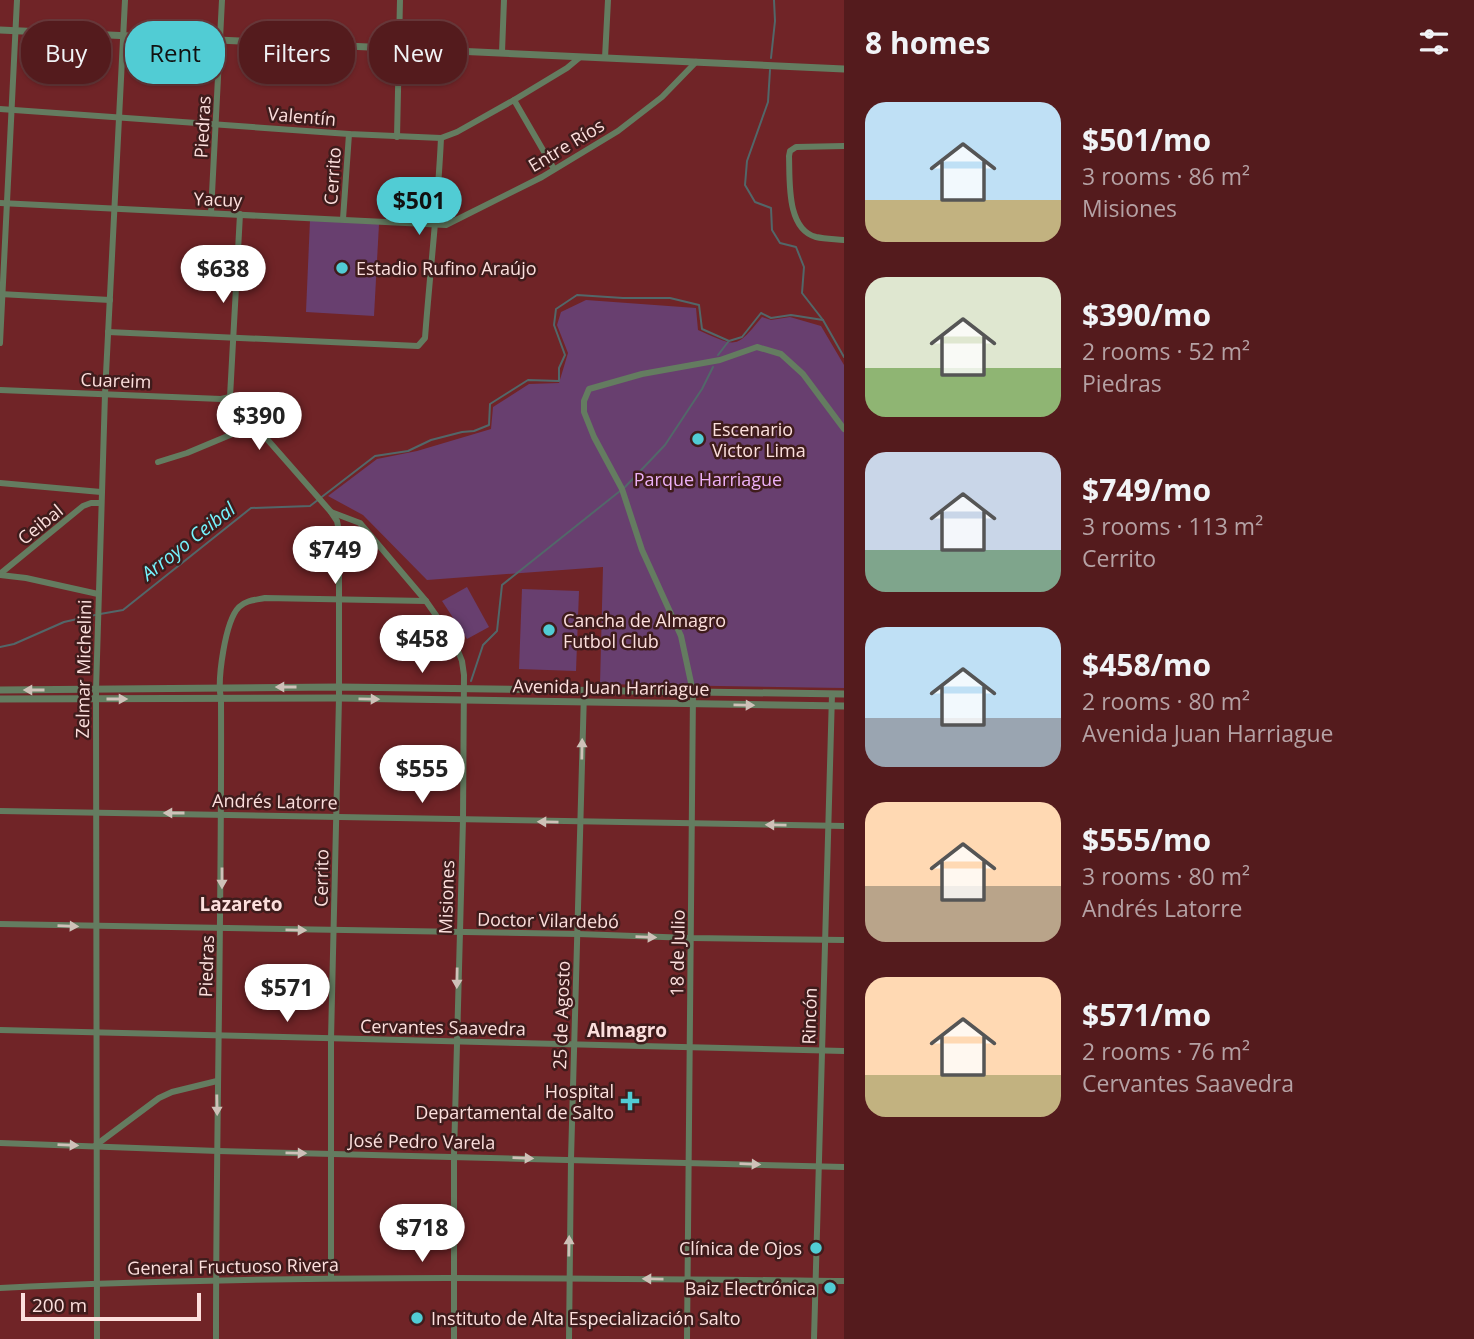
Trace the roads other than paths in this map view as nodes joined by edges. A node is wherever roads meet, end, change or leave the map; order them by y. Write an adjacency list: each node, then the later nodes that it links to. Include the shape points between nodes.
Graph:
1 (16, 0): 10 (street)
2 (125, 0): 11 (street, Zelmar Michelini)
3 (222, 0): 7 (street, Piedras)
4 (400, 0): 8 (street)
5 (504, 0): 15 (street)
6 (608, 0): 17 (street)
7 (221, 21)
8 (399, 21)
9 (0, 30): 10 (street)
10 (15, 31): 11 (street); 24 (street)
11 (123, 36): 25 (street, Zelmar Michelini)
12 (225, 40): 13 (street)
13 (369, 47)
14 (467, 51): 15 (street)
15 (502, 52): 16 (street)
16 (579, 58): 17 (street); 22 (street, Valentín)
17 (606, 58): 18 (street)
18 (696, 62): 19 (street); 31 (street, Entre Ríos, via 642,113)
19 (844, 69)
20 (218, 84): 26 (street, Piedras)
21 (398, 84): 28 (street)
22 (514, 100): 29 (street, Valentín); 31 (street)
23 (0, 110): 24 (street, Valentín)
24 (12, 110): 25 (street, Valentín); 32 (street)
25 (119, 117): 26 (street, Valentín); 33 (street, Zelmar Michelini)
26 (216, 123): 27 (street, Valentín); 34 (street, Piedras)
27 (349, 134): 28 (street, Valentín); 36 (street, Cerrito)
28 (397, 137): 29 (street, Valentín)
29 (441, 138): 37 (street)
30 (844, 146): 38 (street, via 790,151 791,207 807,233)
31 (554, 169): 37 (street, Entre Ríos, via 452,223)
32 (3, 204): 33 (street, Yacuy); 39 (street)
33 (114, 210): 34 (street, Yacuy); 40 (street, Zelmar Michelini)
34 (211, 213): 35 (street, Yacuy)
35 (240, 214): 36 (street, Yacuy); 42 (street)
36 (343, 219): 37 (street, Yacuy)
37 (435, 224): 42 (street, via 425,338 418,346)
38 (844, 240)
39 (1, 294): 40 (street); 43 (street)
40 (110, 300): 41 (street, Zelmar Michelini)
41 (108, 332): 42 (street); 45 (street, Zelmar Michelini)
42 (235, 337): 46 (street)
43 (0, 343)
44 (0, 390): 45 (street, Cuareim)
45 (105, 394): 46 (street, Cuareim); 51 (street, Zelmar Michelini)
46 (230, 397): 47 (street)
47 (254, 425): 49 (street); 53 (street)
48 (844, 429): 64 (street, 18 de Julio, via 803,374 781,355 757,347 713,362 589,389 584,412 622,489 642,550 681,636)
49 (158, 462)
50 (0, 483): 51 (street)
51 (101, 492): 52 (street, Zelmar Michelini)
52 (101, 503): 54 (street, Ceibal, via 83,506); 55 (street, Zelmar Michelini)
53 (331, 512): 56 (street, Cerrito, via 339,531); 57 (street, Misiones, via 360,523)
54 (0, 575): 55 (street)
55 (98, 594): 61 (street, Zelmar Michelini)
56 (340, 599): 57 (street); 58 (street, Cerrito); 59 (street, Piedras, via 265,598 238,607 231,620)
57 (426, 601): 62 (street, Misiones, via 454,641 462,661)
58 (339, 687): 59 (street, Avenida Juan Harriague, one-way to 59); 62 (street, Avenida Juan Harriague); 67 (street, Cerrito)
59 (218, 688): 61 (street, Avenida Juan Harriague); 69 (street, Piedras)
60 (0, 690): 61 (street, Avenida Juan Harriague, one-way to 60)
61 (96, 690): 70 (street, Zelmar Michelini)
62 (464, 690): 63 (street, Avenida Juan Harriague); 71 (street, Misiones)
63 (584, 692): 64 (street, Avenida Juan Harriague); 72 (street, 25 de Agosto)
64 (693, 692): 65 (street, Avenida Juan Harriague); 73 (street, 18 de Julio)
65 (832, 694): 66 (street, Avenida Juan Harriague); 74 (street, Rincón)
66 (844, 694)
67 (339, 698): 69 (street, Avenida Juan Harriague); 71 (street, Avenida Juan Harriague, one-way to 71); 79 (street, Cerrito)
68 (0, 699): 70 (street, Avenida Juan Harriague)
69 (221, 699): 70 (street, Avenida Juan Harriague, one-way to 69); 78 (street, Piedras)
70 (96, 700): 77 (street, Zelmar Michelini)
71 (464, 701): 72 (street, Avenida Juan Harriague); 80 (street, Misiones)
72 (583, 702): 73 (street, Avenida Juan Harriague); 81 (street, 25 de Agosto, one-way to 72)
73 (693, 704): 74 (street, Avenida Juan Harriague, one-way to 74); 82 (street, 18 de Julio)
74 (832, 706): 75 (street, Avenida Juan Harriague); 83 (street, Rincón)
75 (844, 706)
76 (0, 811): 77 (street, Andrés Latorre)
77 (95, 813): 78 (street, Andrés Latorre, one-way to 77); 86 (street, Zelmar Michelini)
78 (222, 813): 79 (street, Andrés Latorre); 87 (street, Piedras, one-way to 87)
79 (336, 816): 80 (street, Andrés Latorre); 88 (street, Cerrito)
80 (463, 820): 81 (street, Andrés Latorre, one-way to 80); 89 (street, Misiones)
81 (580, 822): 82 (street, Andrés Latorre); 90 (street, 25 de Agosto)
82 (692, 824): 83 (street, Andrés Latorre, one-way to 82); 91 (street, 18 de Julio)
83 (828, 826): 84 (street, Andrés Latorre); 92 (street, Rincón)
84 (844, 826)
85 (0, 924): 86 (street, Doctor Vilardebó, one-way to 86)
86 (97, 926): 87 (street, Doctor Vilardebó); 95 (street, Zelmar Michelini)
87 (222, 928): 88 (street, Doctor Vilardebó, one-way to 88); 96 (street, Piedras)
88 (335, 930): 89 (street, Doctor Vilardebó); 97 (street, Cerrito)
89 (458, 932): 90 (street, Doctor Vilardebó); 98 (street, Misiones, one-way to 98)
90 (578, 934): 91 (street, Doctor Vilardebó, one-way to 91); 99 (street, 25 de Agosto)
91 (691, 939): 92 (street, Doctor Vilardebó); 100 (street, 18 de Julio)
92 (825, 939): 93 (street, Doctor Vilardebó); 101 (street, Rincón)
93 (844, 940)
94 (0, 1030): 95 (street, Cervantes Saavedra)
95 (95, 1032): 96 (street, Cervantes Saavedra); 105 (street, Zelmar Michelini)
96 (218, 1036): 97 (street, Cervantes Saavedra); 103 (street, Piedras)
97 (331, 1039): 98 (street, Cervantes Saavedra); 107 (street, Cerrito)
98 (456, 1042): 99 (street, Cervantes Saavedra); 108 (street, Misiones)
99 (574, 1044): 100 (street, Cervantes Saavedra); 109 (street, 25 de Agosto)
100 (690, 1045): 101 (street, Cervantes Saavedra); 110 (street, 18 de Julio)
101 (822, 1050): 102 (street, Cervantes Saavedra); 111 (street, Rincón)
102 (844, 1051)
103 (217, 1081): 105 (street, via 159,1098); 106 (street, Piedras, one-way to 106)
104 (0, 1143): 105 (street, José Pedro Varela, one-way to 105)
105 (96, 1145): 106 (street, José Pedro Varela); 120 (street, Zelmar Michelini)
106 (218, 1151): 107 (street, José Pedro Varela, one-way to 107); 117 (street, Piedras)
107 (332, 1154): 108 (street, José Pedro Varela); 113 (street, Cerrito)
108 (454, 1155): 109 (street, José Pedro Varela, one-way to 109); 114 (street, Misiones)
109 (571, 1159): 110 (street, José Pedro Varela); 115 (street, 25 de Agosto, one-way to 109)
110 (689, 1161): 111 (street, José Pedro Varela, one-way to 111); 116 (street, 18 de Julio)
111 (819, 1166): 112 (street, José Pedro Varela); 118 (street, Rincón)
112 (844, 1167)
113 (331, 1278): 114 (street, General Fructuoso Rivera); 117 (street, General Fructuoso Rivera)
114 (455, 1278): 115 (street, General Fructuoso Rivera); 124 (street, Misiones)
115 (569, 1278): 116 (street, General Fructuoso Rivera, one-way to 115); 125 (street, 25 de Agosto)
116 (688, 1279): 118 (street, General Fructuoso Rivera); 126 (street, 18 de Julio)
117 (216, 1280): 120 (street, General Fructuoso Rivera); 123 (street, Piedras)
118 (815, 1281): 119 (street, General Fructuoso Rivera); 127 (street, Rincón)
119 (844, 1282)
120 (96, 1283): 121 (street, General Fructuoso Rivera); 122 (street, Zelmar Michelini)
121 (0, 1288)
122 (97, 1339)
123 (216, 1339)
124 (454, 1339)
125 (569, 1339)
126 (687, 1339)
127 (814, 1339)

